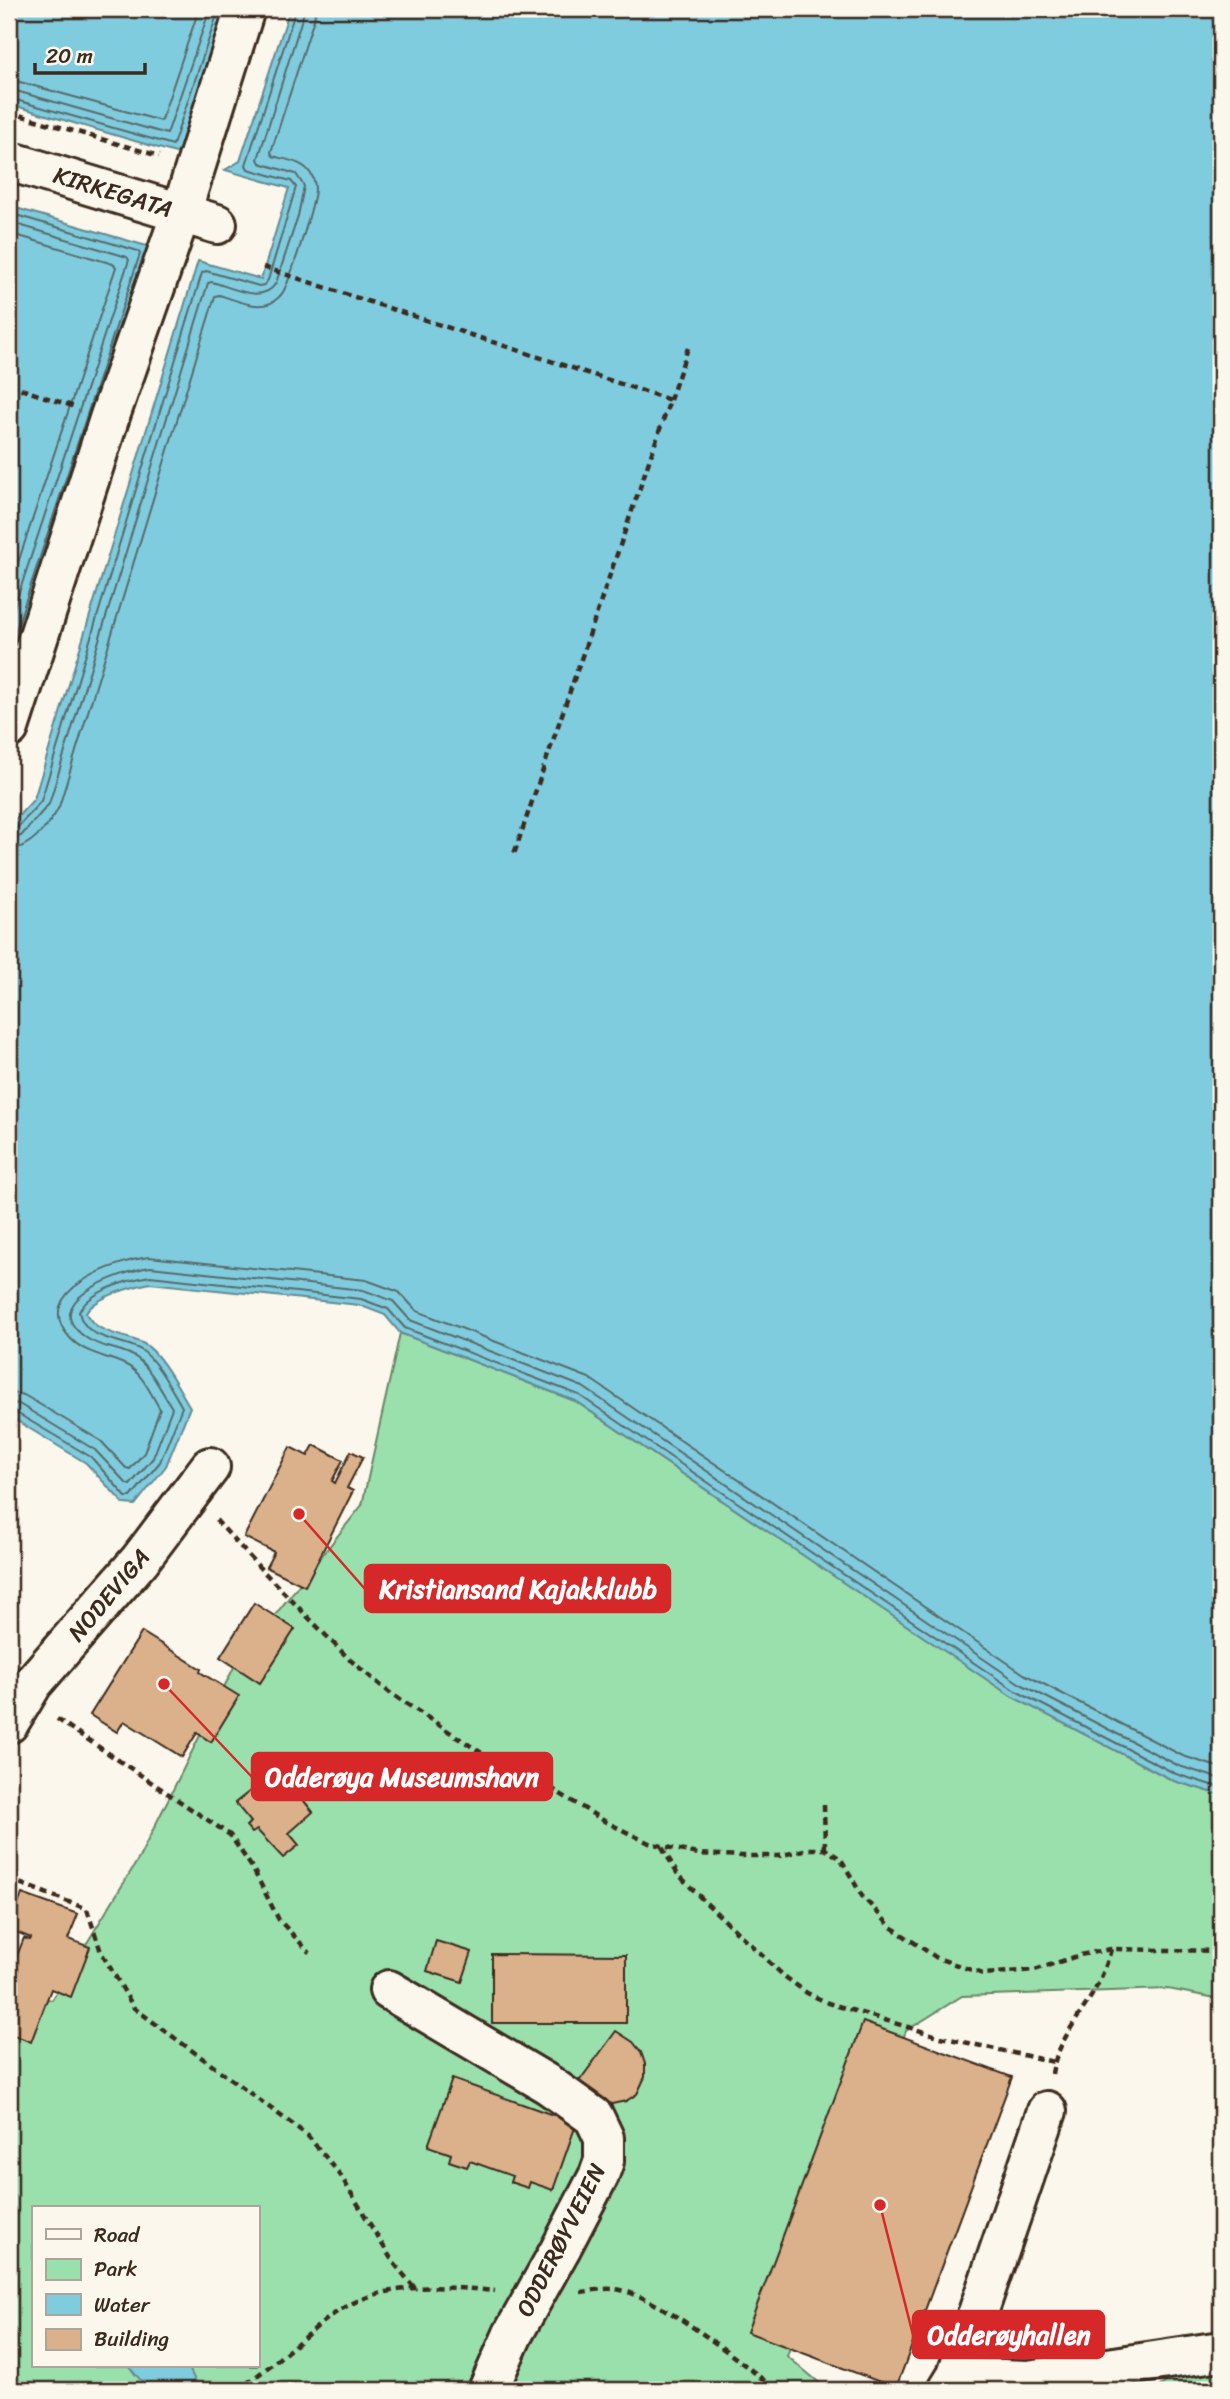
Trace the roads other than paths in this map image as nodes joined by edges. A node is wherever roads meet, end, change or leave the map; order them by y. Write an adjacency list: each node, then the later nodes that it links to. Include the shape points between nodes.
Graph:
1 (245, 9): 3 (street, via 195,167)
2 (9, 161): 3 (street, KIRKEGATA)
3 (199, 218): 4 (street, via 109,419)
4 (9, 728)
5 (200, 1481): 6 (street, NODEVIGA, via 140,1560 33,1683)
6 (9, 1723)
7 (389, 1990): 11 (street, ODDERØYVEIEN, bridge, via 549,2085 594,2117 604,2138 604,2161)
8 (1047, 2111): 10 (street)
9 (1221, 2351): 10 (street, via 1028,2380)
10 (952, 2384)
11 (488, 2390)

